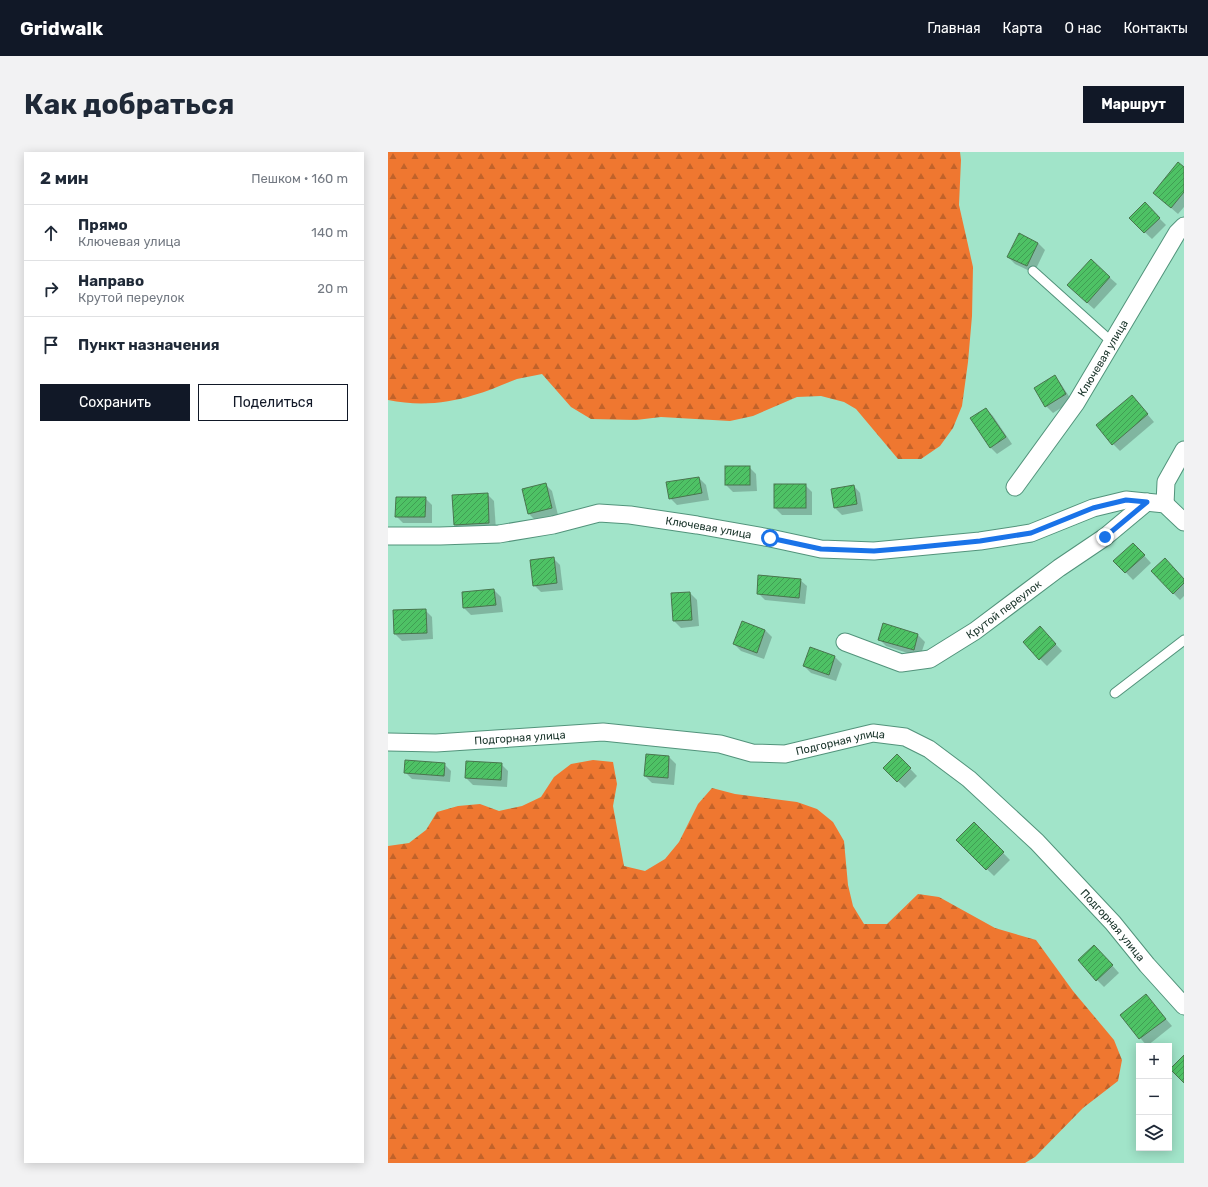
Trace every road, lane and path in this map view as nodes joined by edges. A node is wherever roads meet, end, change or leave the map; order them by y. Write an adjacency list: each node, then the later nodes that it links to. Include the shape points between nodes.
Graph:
1 (1184, 226): 3 (street, Ключевая улица, via 1124,321)
2 (1033, 271): 3 (lane)
3 (1113, 343): 5 (street, Ключевая улица, via 1076,403)
4 (1184, 450): 7 (street, via 1166,482)
5 (1015, 486)
6 (1147, 502): 7 (street, Ключевая улица); 9 (street, Ключевая улица, via 1126,500 1093,508 1031,533 980,541 874,551 821,549 697,525 599,513 553,525 499,534); 11 (street, Крутой переулок, via 1105,537 975,631 930,659 901,662)
7 (1165, 504): 8 (street)
8 (1184, 522)
9 (388, 536)
10 (1184, 640): 12 (lane)
11 (845, 642)
12 (1115, 692)
13 (388, 742): 14 (street, Подгорная улица, via 436,742 603,732 720,744 752,753 785,754 873,733 905,737 929,749 969,779 1037,842 1113,923)
14 (1184, 1006)

